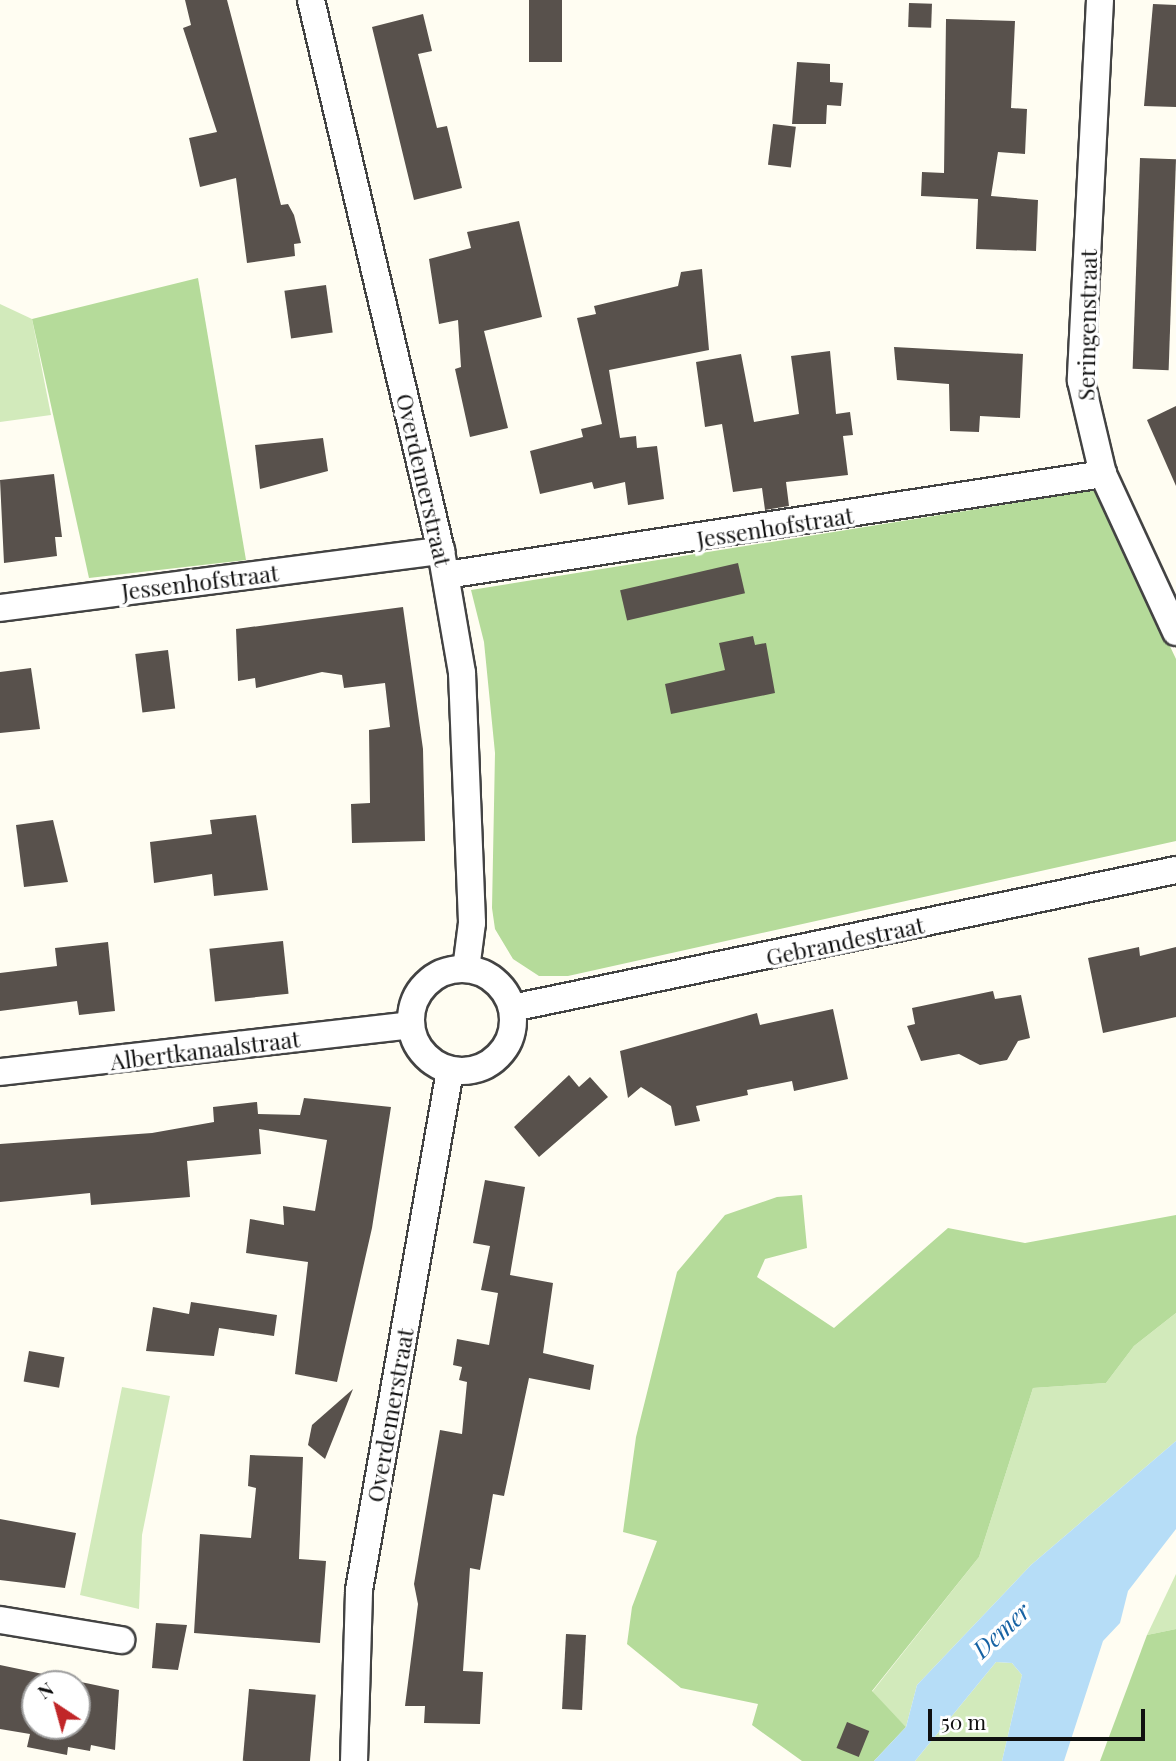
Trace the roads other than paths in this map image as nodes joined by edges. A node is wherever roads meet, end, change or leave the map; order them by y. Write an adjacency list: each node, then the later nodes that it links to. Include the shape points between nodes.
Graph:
1 (311, 0): 4 (street, Overdemerstraat)
2 (1100, 0): 3 (street, Seringenstraat, via 1081,381)
3 (1103, 474): 4 (street, Jessenhofstraat); 6 (street, Seringenstraat)
4 (444, 563): 5 (street, Jessenhofstraat); 8 (street, Overdemerstraat, via 462,673 472,923)
5 (0, 608)
6 (1176, 632)
7 (1176, 870): 9 (street, Gebrandestraat)
8 (466, 969): 9 (street, via 495,981); 10 (street, via 448,970 420,991)
9 (512, 1008): 11 (street, via 506,1049 491,1064)
10 (410, 1025): 11 (street, via 423,1054); 12 (street, Albertkanaalstraat)
11 (450, 1071): 15 (street, Overdemerstraat, via 359,1590)
12 (0, 1072)
13 (0, 1620): 14 (street)
14 (121, 1640)
15 (354, 1761)

